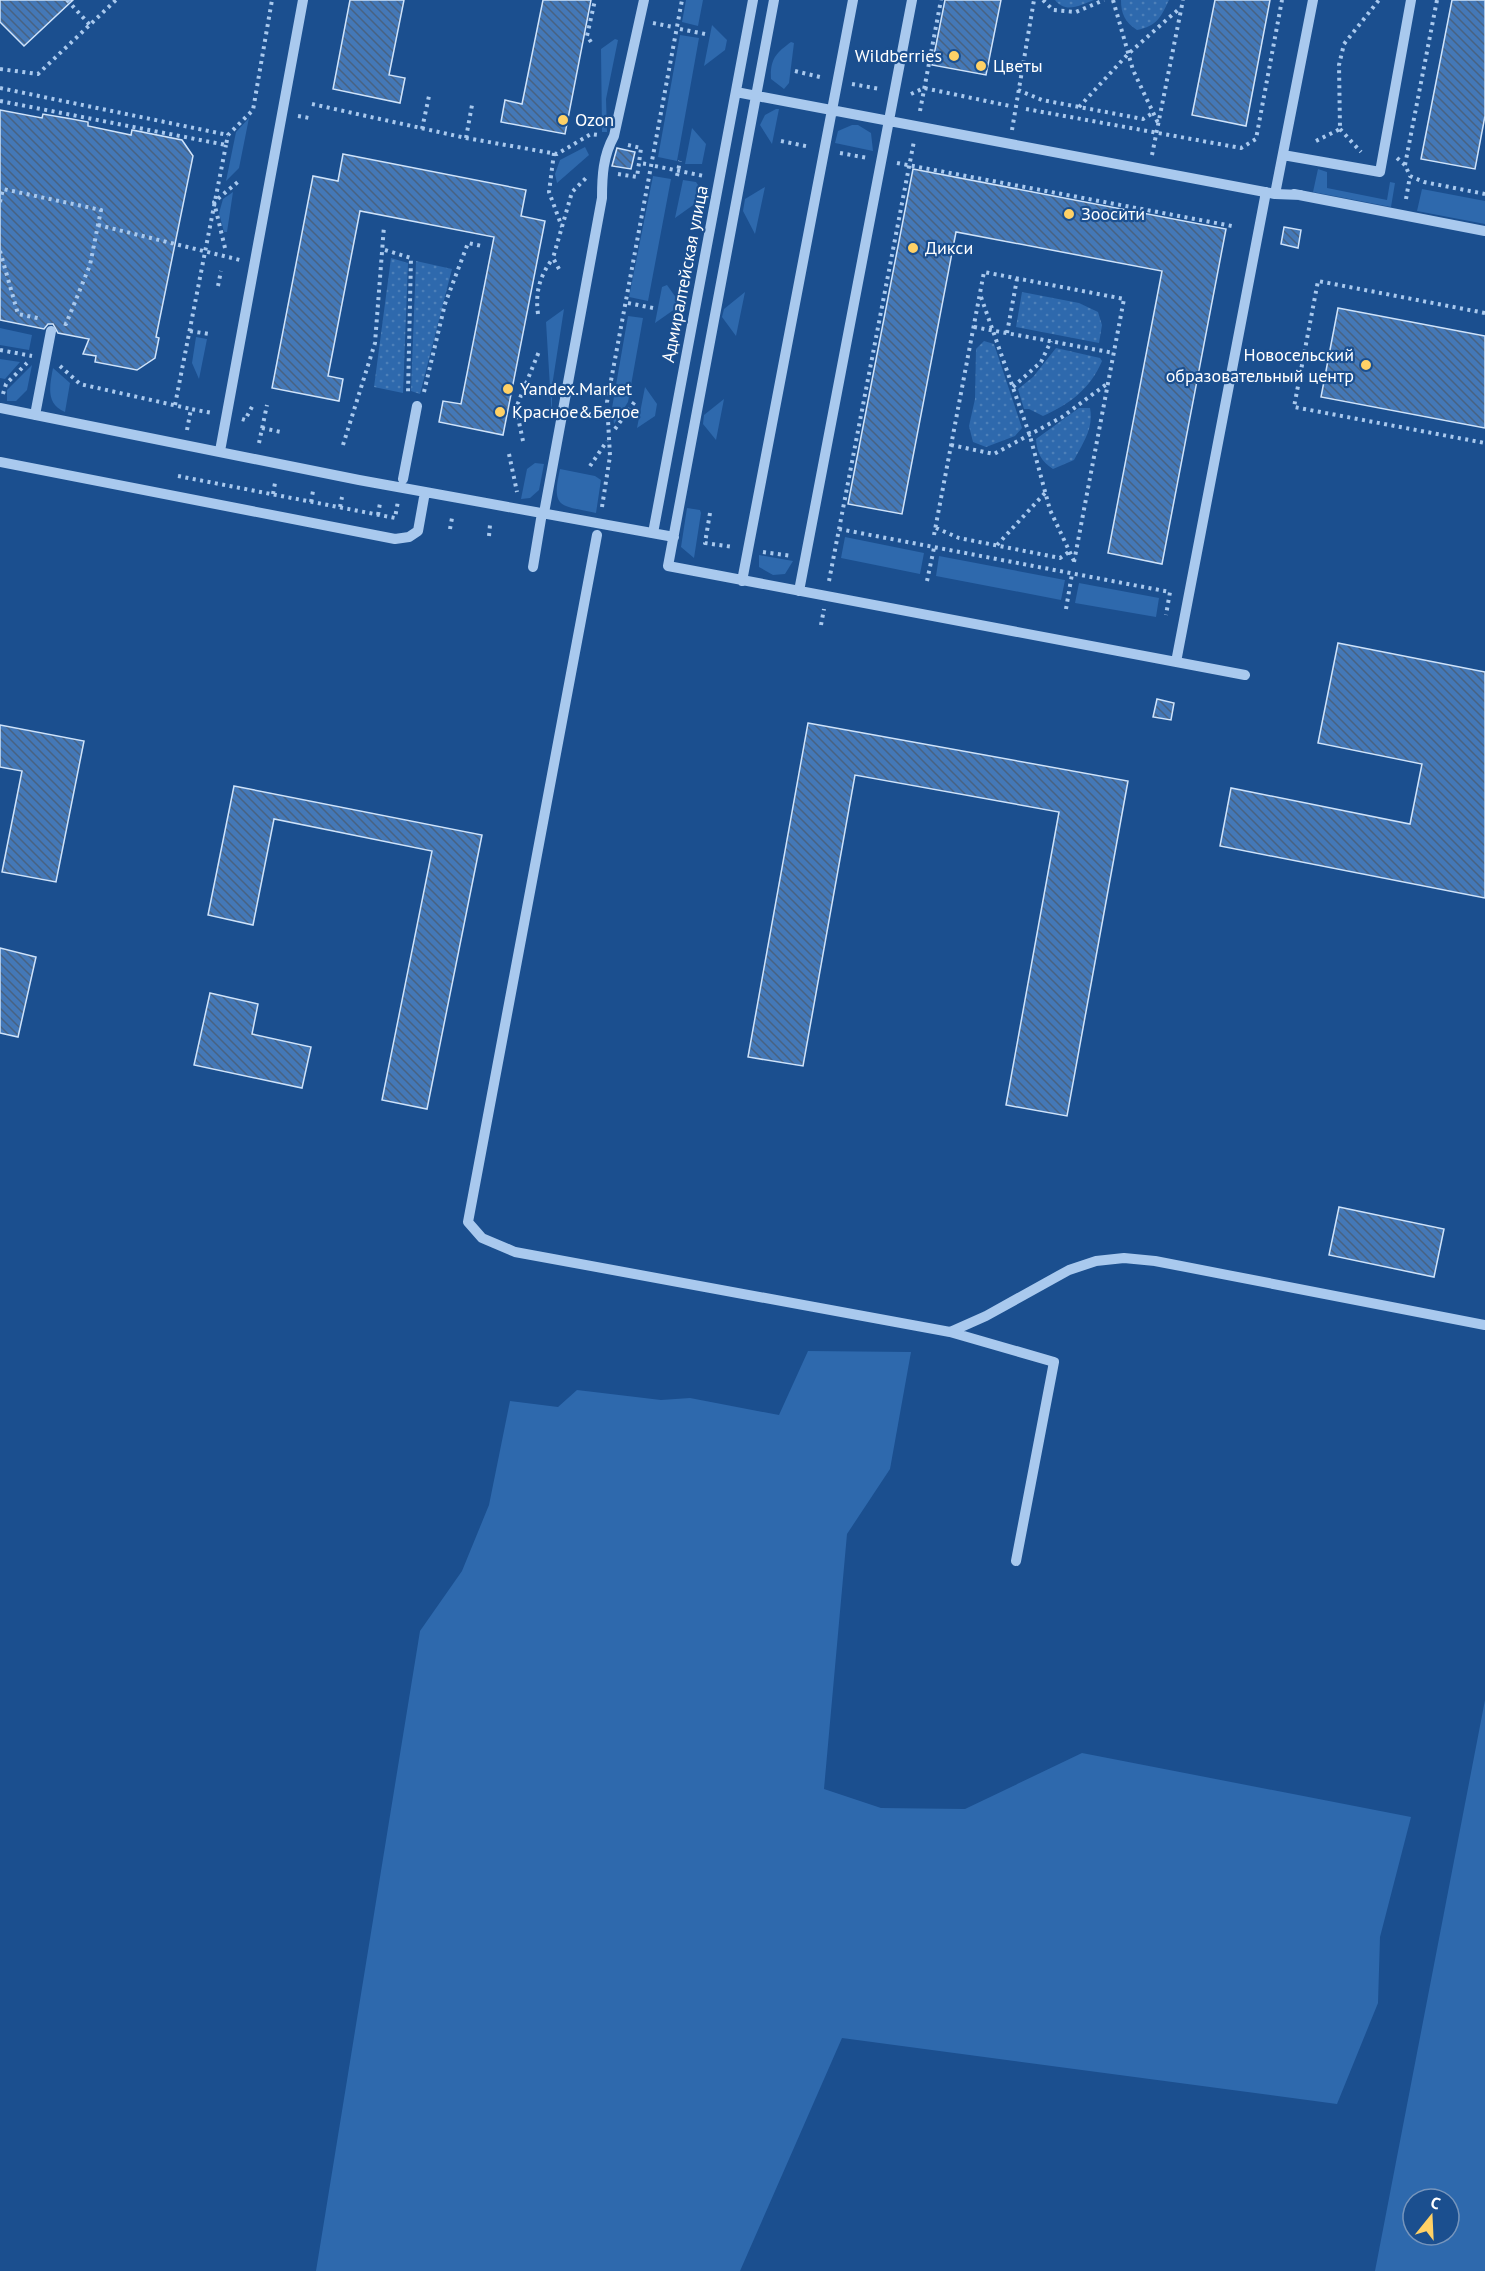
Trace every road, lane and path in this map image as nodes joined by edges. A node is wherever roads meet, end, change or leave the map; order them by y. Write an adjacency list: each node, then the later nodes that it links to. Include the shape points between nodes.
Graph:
1 (67, 0): 25 (path)
2 (116, 0): 25 (path)
3 (272, 0): 56 (path, via 253,110)
4 (303, 0): 145 (street)
5 (595, 0): 29 (path, via 587,36)
6 (644, 0): 162 (street, via 614,136 602,172 602,198)
7 (682, 0): 165 (path, via 609,391 610,456)
8 (753, 0): 37 (street, Адмиралтейская улица)
9 (774, 0): 39 (street, Адмиралтейская улица)
10 (853, 0): 33 (street)
11 (912, 0): 51 (street)
12 (941, 0): 35 (path)
13 (1034, 0): 36 (path)
14 (1043, 0): 15 (path, via 1053,10 1076,12)
15 (1104, 0)
16 (1113, 0): 30 (path)
17 (1182, 0): 23 (path)
18 (1282, 0): 55 (path, via 1256,139 1241,148)
19 (1313, 0): 69 (street)
20 (1379, 0): 54 (path, via 1344,44 1340,65)
21 (1411, 0): 69 (street, via 1380,172)
22 (1437, 0): 81 (path, via 1405,165)
23 (1181, 8): 30 (path); 52 (path)
24 (651, 23): 26 (path)
25 (90, 25): 31 (path, via 38,74)
26 (673, 27)
27 (680, 29): 28 (path)
28 (705, 34)
29 (591, 42)
30 (1128, 54): 44 (path); 47 (path)
31 (0, 69)
32 (795, 71): 33 (path)
33 (838, 81): 46 (street)
34 (0, 88): 56 (path)
35 (924, 88): 43 (path); 48 (path)
36 (1018, 90): 44 (path, via 1042,100); 62 (path)
37 (735, 92): 39 (street); 171 (street, Адмиралтейская улица)
38 (429, 96): 53 (path)
39 (756, 96): 46 (street); 175 (street, Адмиралтейская улица)
40 (0, 101): 64 (path)
41 (312, 104): 53 (path)
42 (472, 105): 59 (path)
43 (1010, 106)
44 (1079, 107): 47 (path, via 1143,119)
45 (1026, 109): 55 (path)
46 (833, 110): 51 (street); 184 (street)
47 (1153, 113): 52 (path)
48 (919, 114)
49 (293, 115): 50 (path)
50 (309, 118)
51 (889, 120): 62 (street); 187 (street)
52 (1158, 123): 55 (path)
53 (422, 129): 59 (path)
54 (1340, 129): 61 (path); 67 (path)
55 (1157, 132): 76 (path)
56 (228, 135): 64 (path)
57 (607, 136): 68 (path, via 591,134)
58 (915, 136): 74 (path)
59 (465, 138): 68 (path)
60 (781, 141): 65 (path)
61 (1316, 141)
62 (1010, 142): 76 (street)
63 (618, 143): 72 (path, via 641,148)
64 (226, 145): 87 (path)
65 (814, 147)
66 (836, 152): 70 (path)
67 (1361, 152)
68 (554, 153): 92 (path, via 549,192)
69 (1283, 155): 84 (street)
70 (870, 159)
71 (680, 161): 78 (path)
72 (639, 163): 73 (path); 79 (path, via 636,177)
73 (646, 164)
74 (907, 165): 91 (path); 170 (path)
75 (655, 166): 78 (path)
76 (1150, 169): 84 (street)
77 (593, 170): 92 (path, via 572,192)
78 (678, 170): 80 (path); 82 (path)
79 (612, 173)
80 (677, 176)
81 (1410, 176): 85 (path); 88 (path)
82 (710, 177)
83 (239, 181): 87 (path)
84 (1271, 193): 88 (street, via 1292,193); 192 (street)
85 (1485, 195)
86 (0, 202): 89 (path, via 3,189 101,210)
87 (214, 202): 95 (path); 97 (path)
88 (1403, 215): 93 (street)
89 (98, 225): 97 (path); 111 (path, via 90,265 66,324)
90 (384, 226): 96 (path)
91 (1232, 226)
92 (562, 227): 99 (path)
93 (1485, 231)
94 (482, 246): 96 (path, via 468,243 445,304 423,396 408,393 411,258)
95 (225, 248)
96 (384, 249): 142 (path, via 375,343)
97 (205, 250): 100 (path); 114 (path)
98 (0, 251): 110 (path, via 18,314)
99 (553, 258): 101 (path); 109 (path, via 541,275 536,298)
100 (246, 261)
101 (559, 269)
102 (221, 271): 104 (path)
103 (1017, 279): 105 (path, via 984,272); 115 (path); 120 (path, via 1124,299)
104 (218, 286)
105 (980, 296): 112 (path); 113 (path)
106 (628, 303): 107 (path)
107 (653, 308)
108 (1485, 313): 141 (path, via 1318,281 1294,406)
109 (538, 314)
110 (47, 320)
111 (54, 326): 132 (street)
112 (974, 327): 113 (path); 143 (path)
113 (992, 330): 115 (path); 123 (path)
114 (190, 331): 116 (path); 127 (path)
115 (1007, 333): 117 (path)
116 (209, 334)
117 (1050, 341): 120 (path); 123 (path, via 1041,362)
118 (540, 349): 139 (path, via 516,408)
119 (0, 351): 126 (path, via 34,356 6,384)
120 (1114, 354): 122 (path)
121 (56, 361): 127 (path, via 80,384)
122 (1108, 383): 138 (path); 180 (path, via 1074,562)
123 (1013, 387): 138 (path)
124 (636, 400): 135 (path)
125 (254, 403): 133 (path, via 245,420)
126 (1, 404): 132 (street)
127 (175, 405): 130 (path)
128 (267, 405): 134 (path)
129 (417, 406): 150 (street)
130 (191, 409): 131 (path); 137 (path)
131 (216, 414)
132 (35, 415): 145 (street)
133 (236, 418)
134 (262, 428): 136 (path); 144 (path)
135 (615, 429)
136 (281, 432)
137 (186, 436)
138 (1030, 436): 143 (path, via 994,454); 154 (path)
139 (523, 441)
140 (607, 441): 148 (path)
141 (1485, 443)
142 (343, 445)
143 (951, 446): 168 (path)
144 (257, 450)
145 (220, 451): 153 (street)
146 (509, 454): 158 (path, via 518,488)
147 (0, 462): 153 (street, via 394,539 410,537 418,531)
148 (590, 466)
149 (178, 476): 155 (path)
150 (403, 479)
151 (275, 483): 155 (path)
152 (313, 491): 159 (path)
153 (425, 492): 162 (street)
154 (1045, 492): 176 (path); 180 (path)
155 (273, 495): 159 (path)
156 (342, 497): 161 (path)
157 (399, 498): 164 (path, via 395,518)
158 (515, 499)
159 (311, 502): 161 (path)
160 (380, 503): 164 (path)
161 (340, 507): 164 (path)
162 (543, 513): 171 (street); 182 (street)
163 (710, 513): 177 (path, via 705,543)
164 (378, 515)
165 (600, 517)
166 (452, 518): 169 (path)
167 (490, 525): 174 (path)
168 (936, 528): 173 (path); 176 (path, via 959,538)
169 (450, 529)
170 (839, 529): 178 (path); 186 (path)
171 (653, 533): 175 (street)
172 (597, 535): 195 (street, via 468,1222 482,1238 515,1252)
173 (934, 535)
174 (489, 536)
175 (674, 537): 184 (street, Адмиралтейская улица, via 668,566)
176 (996, 545): 180 (path, via 1060,558)
177 (736, 547)
178 (934, 548): 183 (path); 185 (path)
179 (759, 551): 181 (path)
180 (1069, 552)
181 (795, 557)
182 (533, 567)
183 (1072, 574): 188 (path); 190 (path)
184 (742, 580): 187 (street)
185 (927, 581)
186 (828, 585)
187 (799, 591): 192 (street)
188 (1170, 592)
189 (825, 606): 191 (path)
190 (1066, 609)
191 (821, 625)
192 (1176, 662): 193 (street)
193 (1245, 675)
194 (1485, 1325): 195 (street, via 1124,1258 1096,1261 1069,1270)
195 (950, 1332): 196 (street, via 1054,1362)
196 (1016, 1561)

